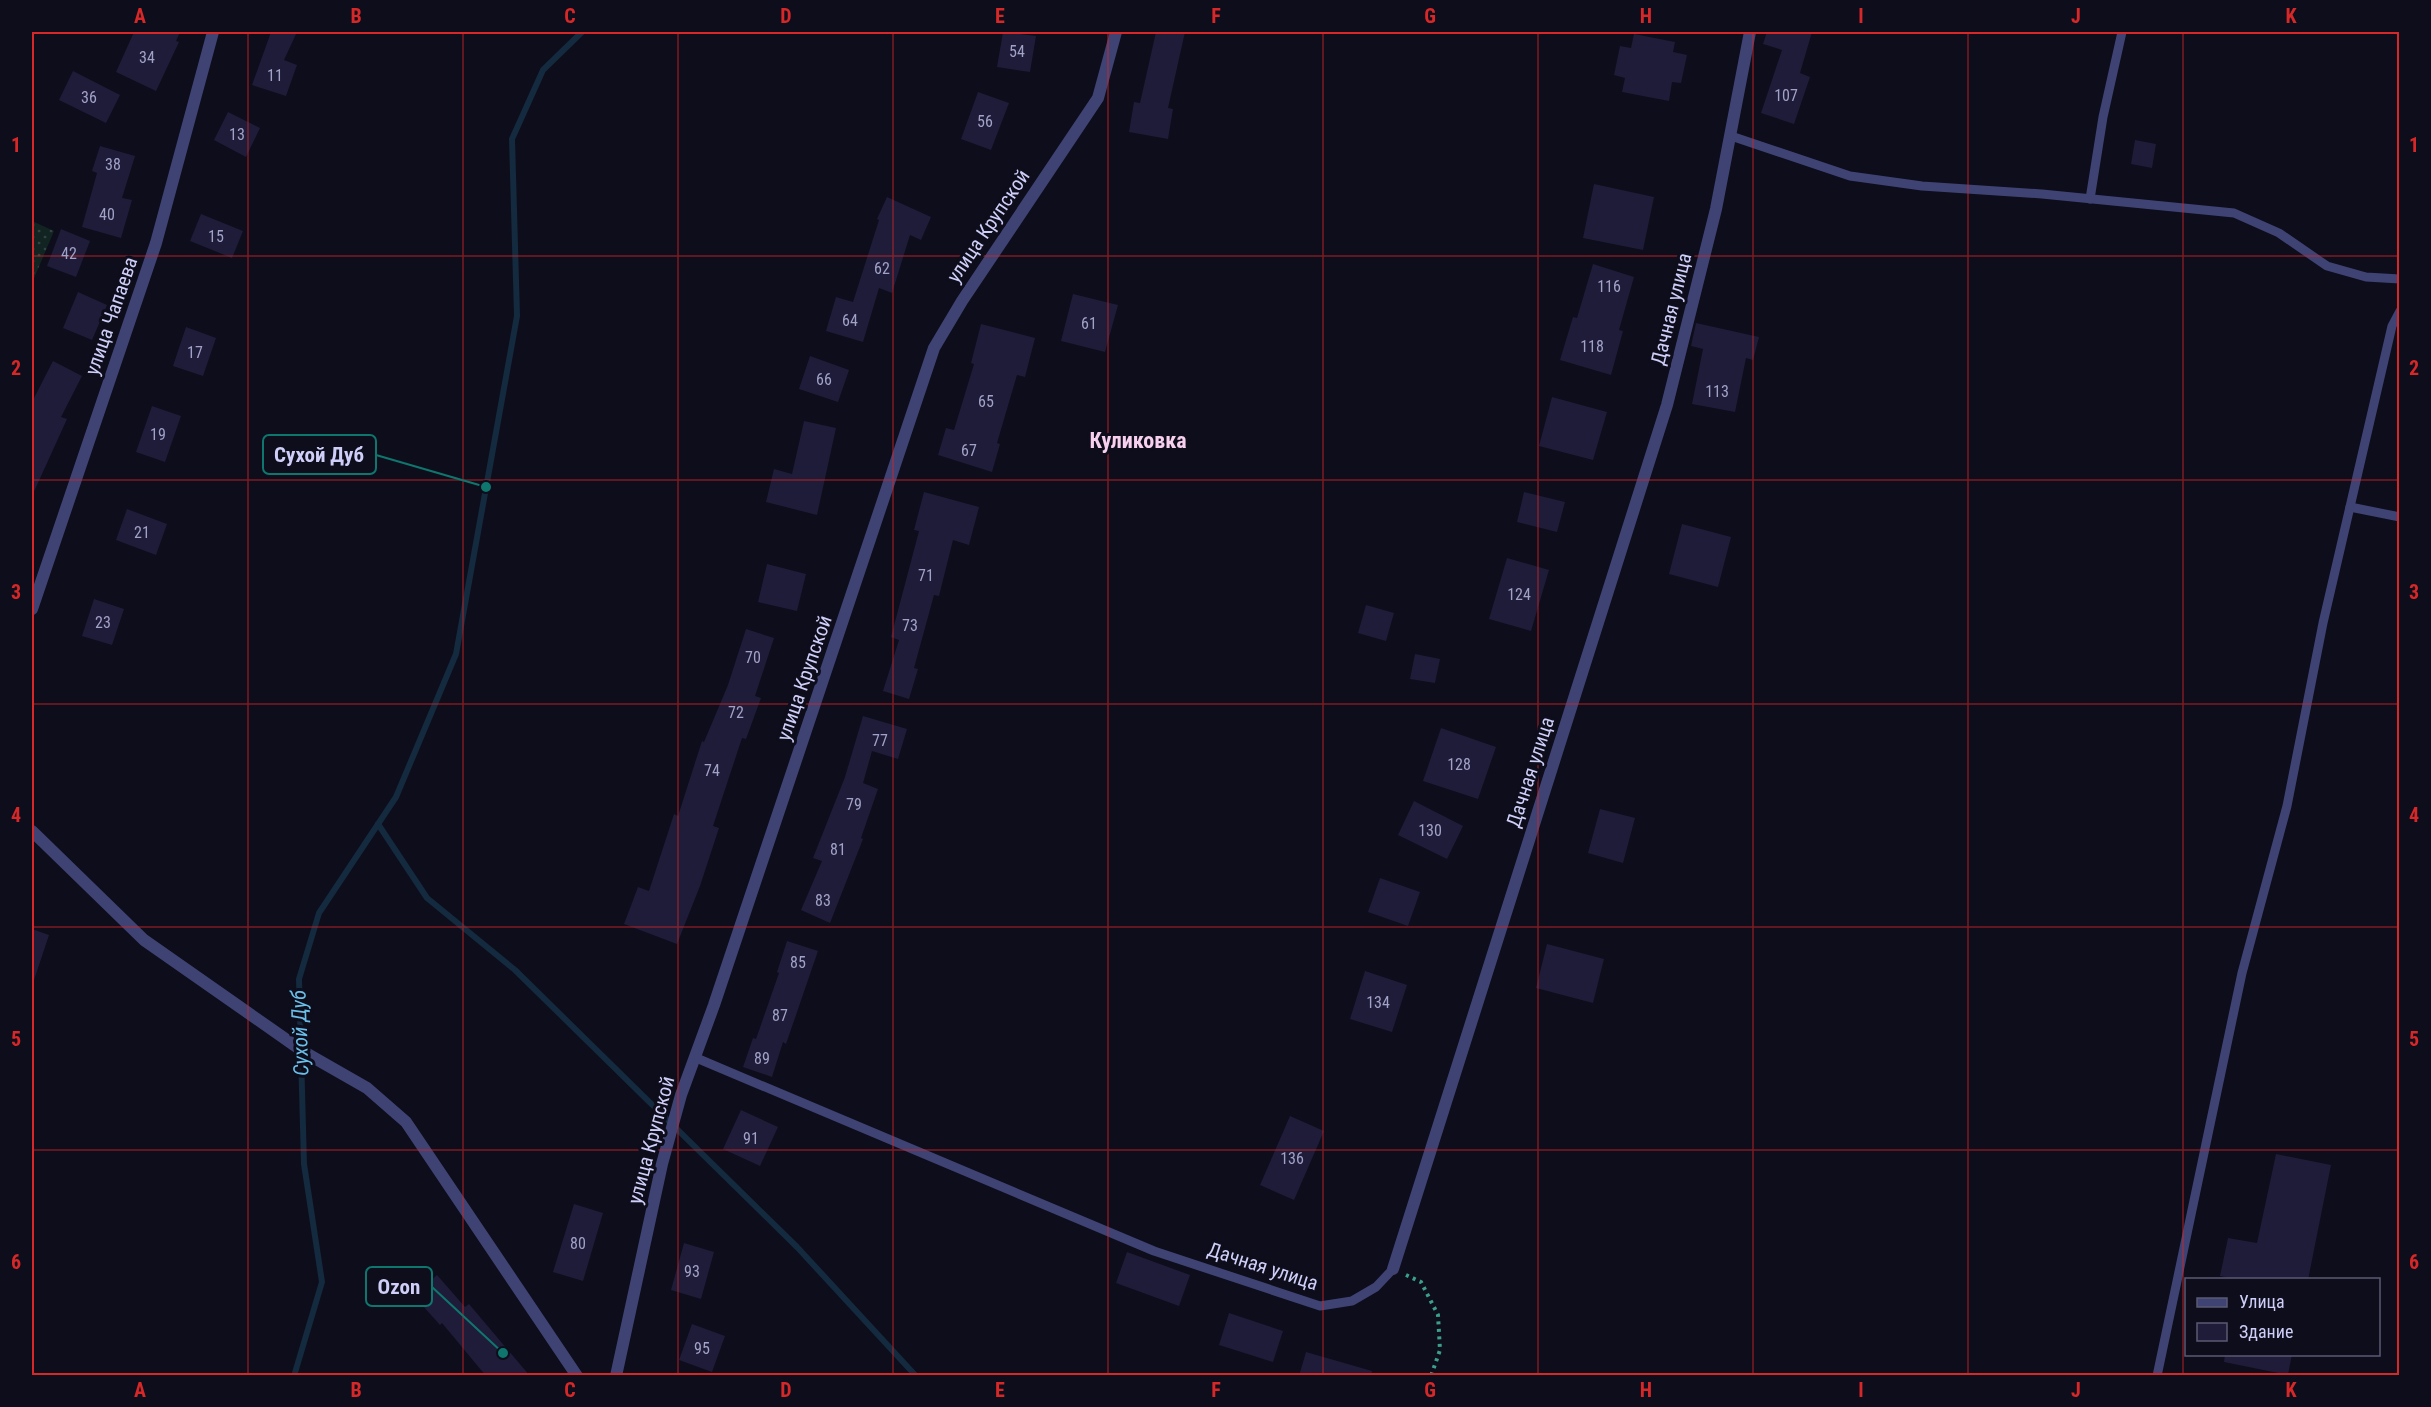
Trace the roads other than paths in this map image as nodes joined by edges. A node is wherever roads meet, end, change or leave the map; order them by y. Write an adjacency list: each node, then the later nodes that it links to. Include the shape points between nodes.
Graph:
1 (213, 32): 11 (street, улица Чапаева, via 156,243)
2 (1116, 32): 13 (street, улица Крупской, via 1098,98 934,348)
3 (1750, 32): 5 (street, Дачная улица)
4 (2122, 32): 6 (lane)
5 (1731, 136): 6 (lane, via 1850,176 1922,186); 14 (street, Дачная улица, via 1667,405)
6 (2090, 199): 7 (lane, via 2234,213 2279,233 2327,266 2366,277)
7 (2400, 279)
8 (2400, 311): 9 (lane, via 2392,326)
9 (2350, 507): 10 (lane); 17 (lane, via 2286,806 2242,973)
10 (2400, 517)
11 (32, 609)
12 (32, 831): 15 (street, via 144,940 304,1052 368,1088 406,1122)
13 (694, 1057): 14 (lane, Дачная улица, via 1154,1251 1320,1306 1352,1301 1376,1287); 16 (street, улица Крупской, via 662,1164)
14 (1393, 1269)
15 (577, 1376)
16 (616, 1376)
17 (2157, 1376)

